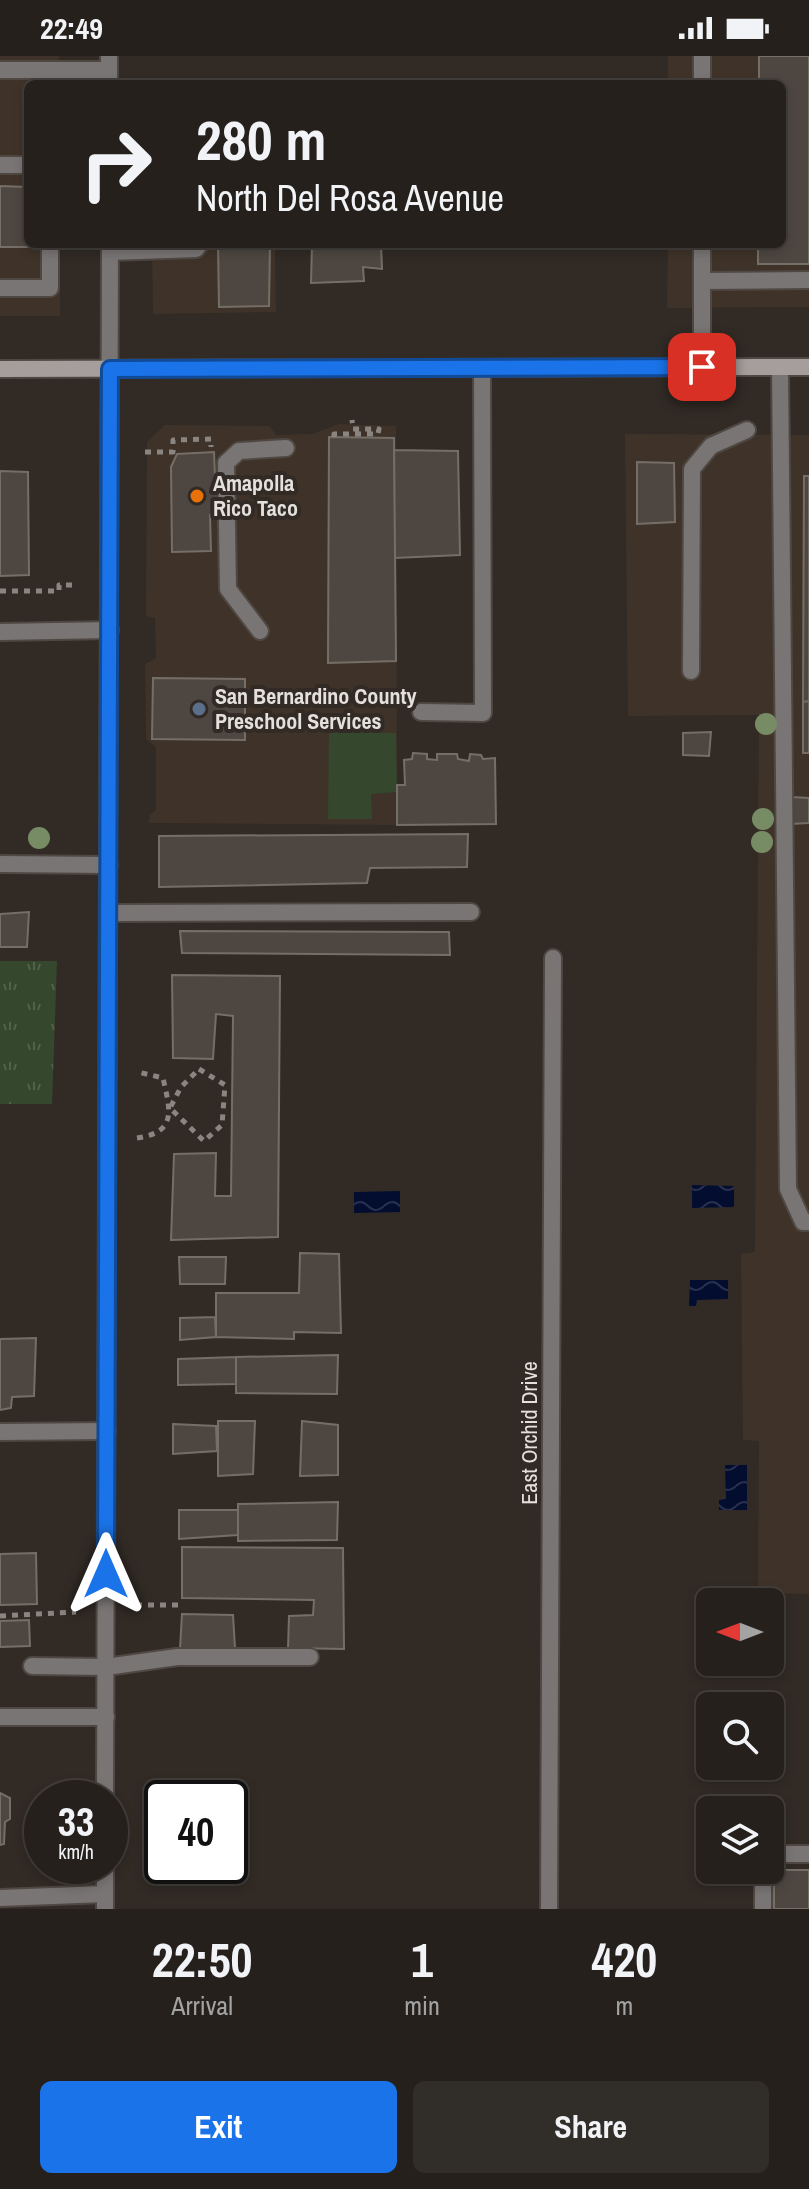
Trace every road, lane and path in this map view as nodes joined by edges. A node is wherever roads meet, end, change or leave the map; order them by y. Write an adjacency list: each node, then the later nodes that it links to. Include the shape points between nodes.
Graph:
1 (702, 56): 4 (street)
2 (0, 70): 3 (street)
3 (109, 70)
4 (702, 80)
5 (0, 165): 6 (street)
6 (24, 165)
7 (50, 248): 13 (street, via 50,288)
8 (110, 248): 9 (street); 19 (street)
9 (197, 248)
10 (702, 248): 12 (street)
11 (809, 280): 12 (street)
12 (702, 281): 14 (street)
13 (0, 288)
14 (702, 367): 15 (main road); 17 (main road)
15 (780, 367): 16 (main road); 41 (street, via 788,1189 803,1222)
16 (809, 367)
17 (482, 368): 19 (main road); 32 (street, via 483,713)
18 (0, 369): 19 (main road)
19 (110, 369): 28 (street)
20 (352, 420): 22 (path, via 353,429 379,429 378,434)
21 (747, 430): 31 (street, via 711,446 692,469)
22 (334, 437)
23 (286, 448): 29 (street, via 239,451 226,463 228,589)
24 (145, 452): 25 (path, via 173,452 173,440 211,439)
25 (210, 452)
26 (77, 585): 27 (path, via 59,585 59,591)
27 (0, 591)
28 (110, 630): 30 (street); 34 (street)
29 (260, 631)
30 (0, 632)
31 (691, 671)
32 (421, 712)
33 (0, 864): 34 (street)
34 (109, 865): 36 (street)
35 (471, 912): 36 (street)
36 (109, 913): 42 (street)
37 (553, 958): 57 (street, East Orchid Drive)
38 (138, 1072): 39 (path, via 163,1078)
39 (170, 1108): 39 (path, via 204,1141 222,1125 225,1085 199,1069); 40 (path, via 167,1123 155,1135)
40 (137, 1138)
41 (809, 1222)
42 (107, 1431): 43 (street); 50 (street)
43 (0, 1432)
44 (136, 1605): 45 (path)
45 (183, 1605)
46 (76, 1612): 47 (path)
47 (0, 1616)
48 (310, 1657): 50 (street, via 177,1657)
49 (32, 1666): 50 (street)
50 (106, 1667): 52 (street)
51 (0, 1717): 52 (street)
52 (106, 1717): 53 (street)
53 (105, 1780)
54 (809, 1854): 58 (street, via 779,1854 763,1885)
55 (0, 1898): 56 (street)
56 (105, 1902)
57 (549, 1909)
58 (763, 1909)

